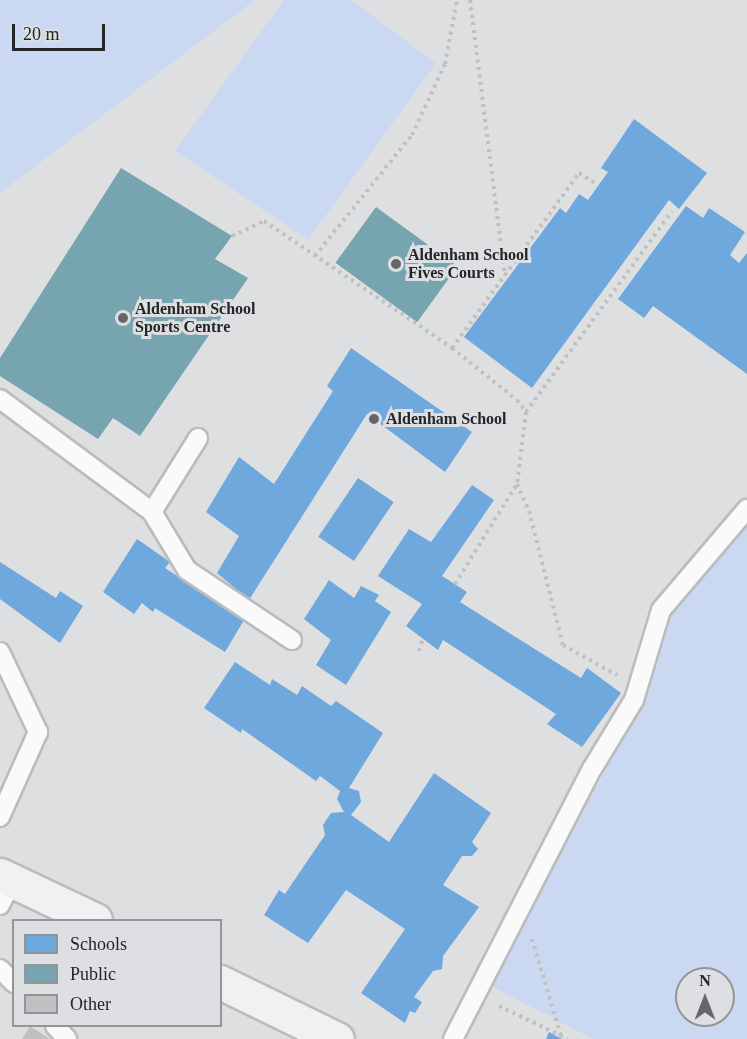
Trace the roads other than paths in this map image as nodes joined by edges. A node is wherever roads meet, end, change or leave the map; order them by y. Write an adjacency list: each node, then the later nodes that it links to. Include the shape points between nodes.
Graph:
1 (0, 399): 4 (lane)
2 (198, 438): 4 (lane)
3 (747, 509): 16 (lane, via 661,609 638,687)
4 (152, 512): 5 (lane, via 187,570)
5 (292, 640)
6 (0, 652): 7 (lane, via 38,732)
7 (0, 817)
8 (4, 887): 9 (street)
9 (90, 919)
10 (0, 969): 11 (lane)
11 (12, 981)
12 (222, 983): 15 (street)
13 (55, 1027): 14 (lane)
14 (68, 1039)
15 (337, 1039)
16 (453, 1039)

